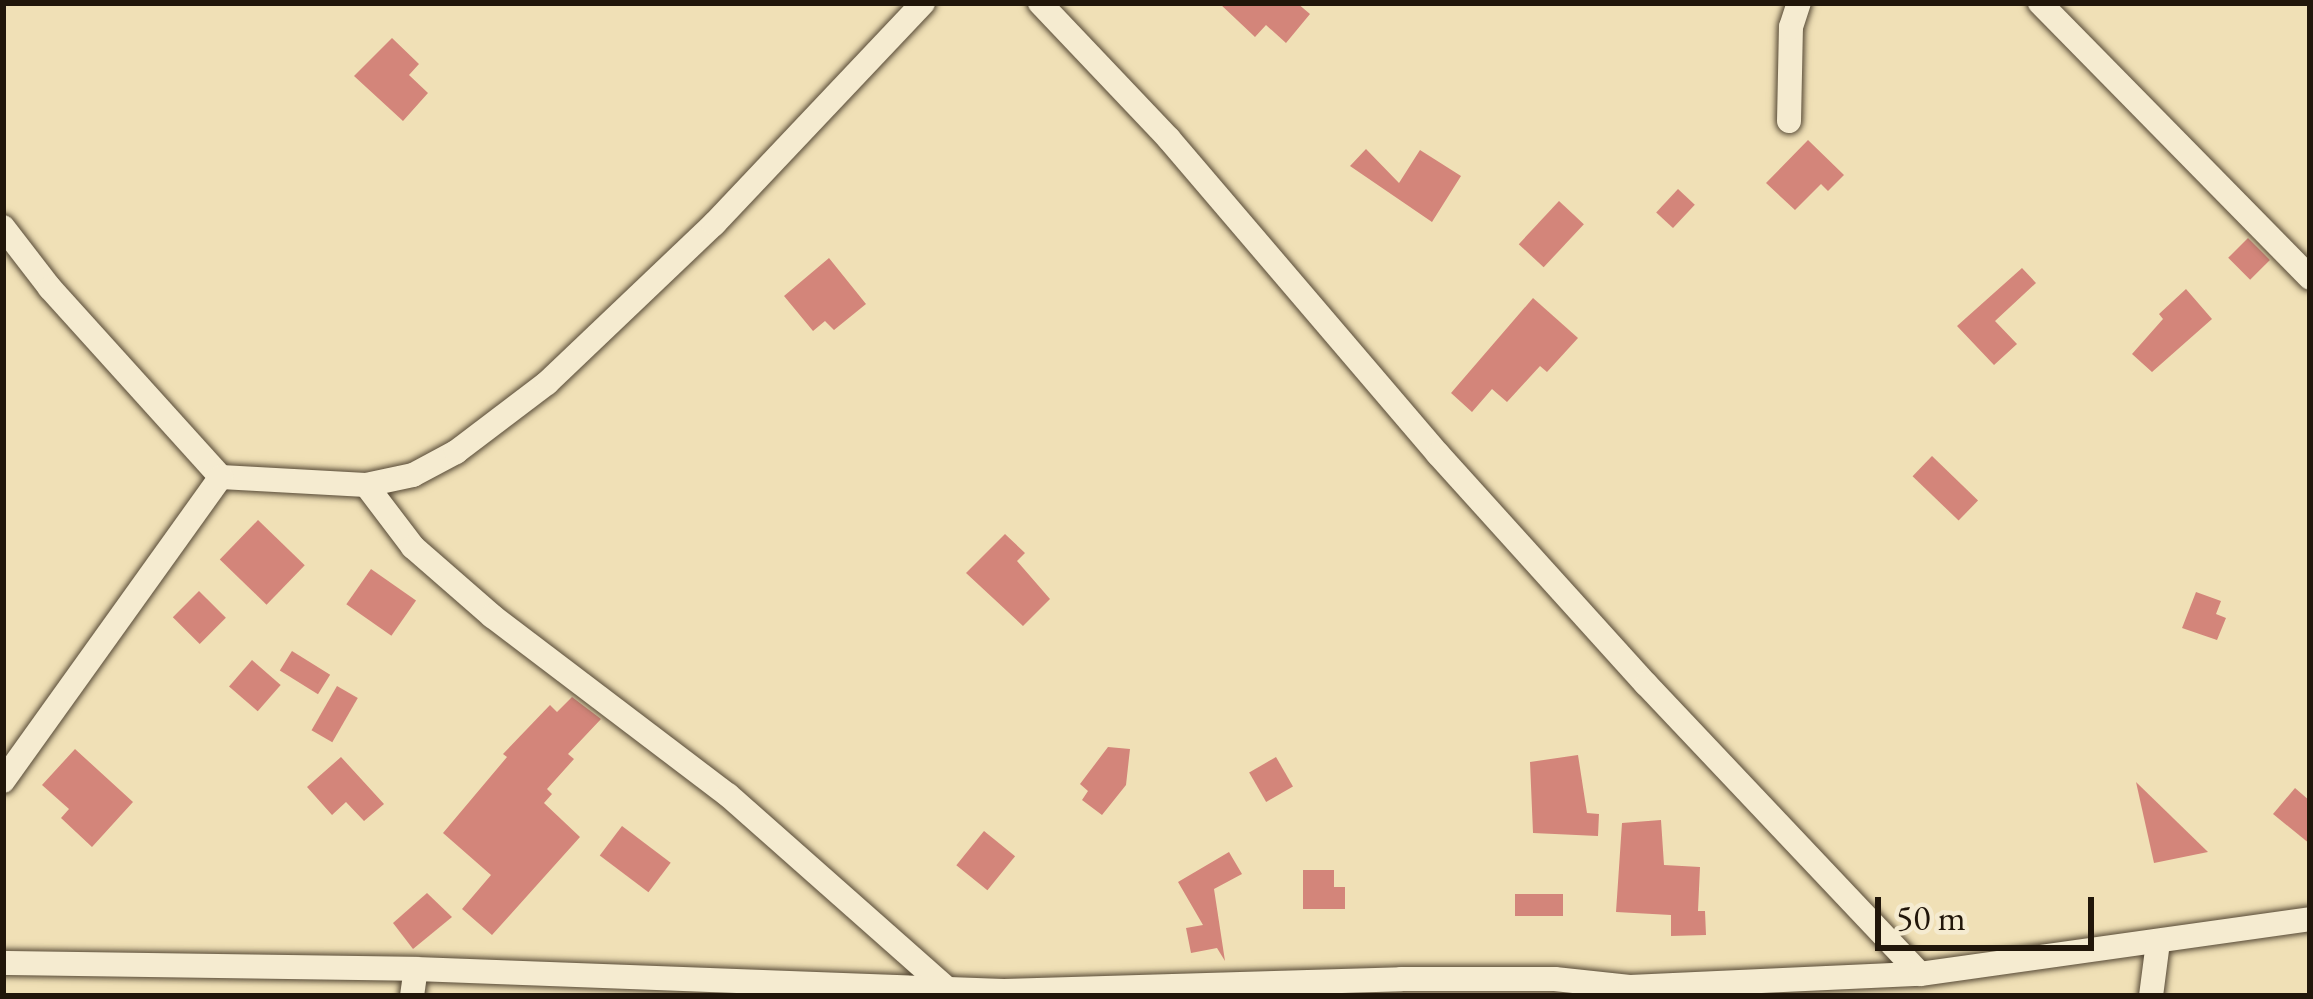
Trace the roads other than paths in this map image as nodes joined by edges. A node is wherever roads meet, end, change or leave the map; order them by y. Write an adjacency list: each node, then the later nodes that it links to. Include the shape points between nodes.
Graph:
1 (923, 3): 9 (street, via 714,224 547,383 456,452 412,475)
2 (1040, 3): 15 (street, via 1169,139 1598,631)
3 (1799, 3): 5 (street)
4 (2040, 3): 7 (street)
5 (1789, 121)
6 (3, 227): 8 (street)
7 (2310, 278)
8 (220, 477): 9 (street); 10 (street)
9 (366, 485): 17 (street, via 390,523 445,575 728,795)
10 (3, 781)
11 (2310, 919): 12 (street)
12 (2158, 942): 15 (street); 21 (street)
13 (3, 963): 14 (street)
14 (416, 970): 17 (street); 20 (street)
15 (1920, 974): 18 (street)
16 (1554, 987): 18 (street); 19 (street)
17 (947, 989): 19 (street)
18 (1723, 991)
19 (1004, 994)
20 (412, 996)
21 (2151, 996)

